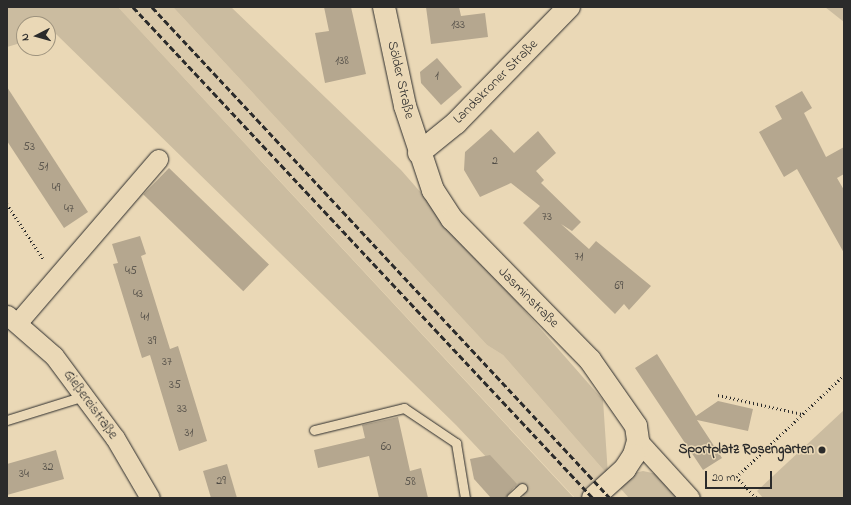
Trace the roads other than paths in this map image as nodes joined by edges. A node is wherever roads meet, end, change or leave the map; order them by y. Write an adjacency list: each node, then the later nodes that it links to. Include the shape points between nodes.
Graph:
1 (384, 7): 3 (street, Sölder Straße, via 396,68)
2 (569, 7): 3 (street, Landskroner Straße, via 456,123)
3 (419, 153): 9 (street, Jasminstraße, via 434,190 452,219 603,376 628,410)
4 (158, 159): 5 (street, Gießereistraße, via 56,276)
5 (12, 319): 6 (street, Gießereistraße, via 54,356)
6 (84, 396): 7 (lane); 11 (street, Gießereistraße, via 115,438)
7 (7, 420)
8 (314, 430): 12 (lane, via 404,408 456,443)
9 (638, 441): 14 (street, via 625,469); 15 (street, Jasminstraße)
10 (522, 488): 13 (lane)
11 (150, 498)
12 (465, 498)
13 (511, 498)
14 (594, 498)
15 (690, 498)

